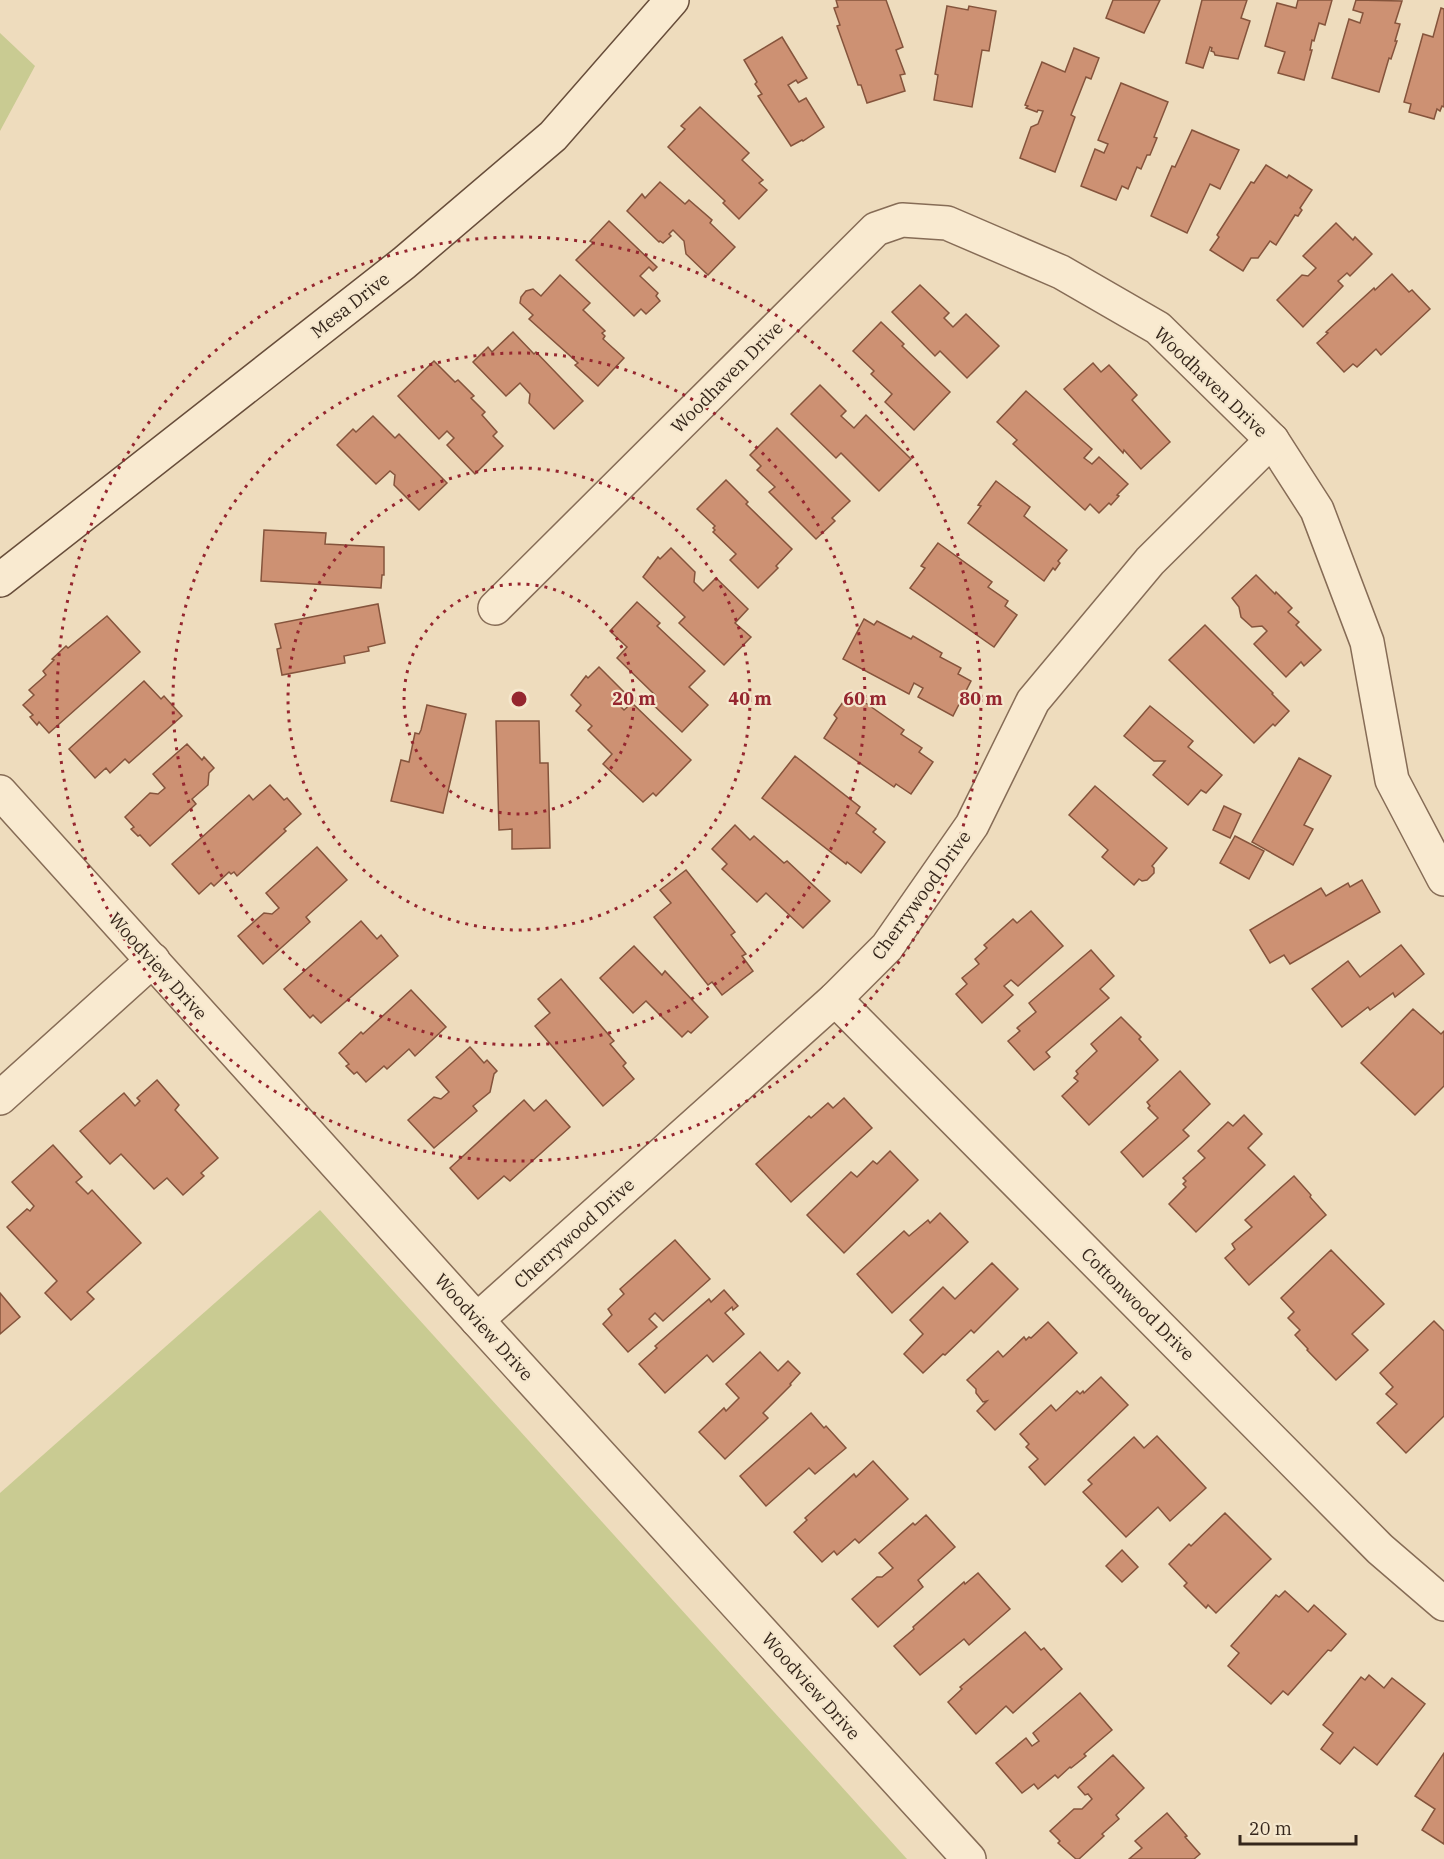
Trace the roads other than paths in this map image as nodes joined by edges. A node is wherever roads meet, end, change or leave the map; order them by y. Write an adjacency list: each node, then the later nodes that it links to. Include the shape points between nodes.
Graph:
1 (672, 0): 3 (street, Mesa Drive, via 553,136 404,263)
2 (1272, 440): 4 (street, Woodhaven Drive, via 1158,328 1051,267 947,224 902,220 876,229); 6 (street, Woodhaven Drive, via 1317,510 1367,642 1392,780); 8 (street, Cherrywood Drive, via 1150,561 1033,701 972,825 887,947)
3 (0, 580)
4 (495, 608)
5 (0, 792): 7 (street, Woodview Drive)
6 (1444, 879)
7 (153, 960): 9 (street); 10 (street, Woodview Drive)
8 (836, 999): 10 (street, Cherrywood Drive); 11 (street, Cottonwood Drive, via 1380,1549)
9 (0, 1098)
10 (477, 1320): 12 (street, Woodview Drive)
11 (1444, 1604)
12 (969, 1859)

